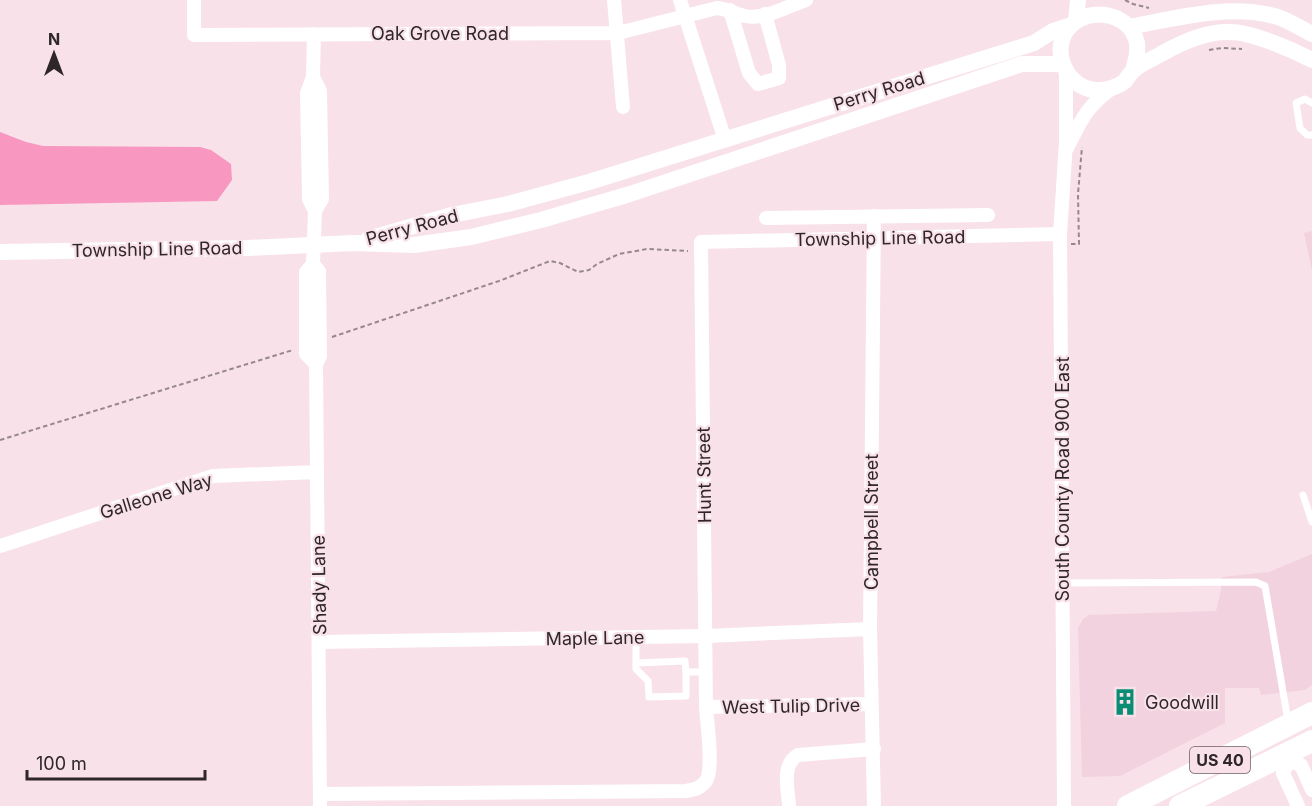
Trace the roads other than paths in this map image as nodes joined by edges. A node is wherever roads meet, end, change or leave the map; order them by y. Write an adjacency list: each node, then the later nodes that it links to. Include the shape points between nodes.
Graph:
1 (194, 0): 13 (street, Oak Grove Road, via 194,35)
2 (614, 0): 12 (street)
3 (680, 0): 9 (street)
4 (806, 0): 8 (street)
5 (1078, 0): 11 (street)
6 (1109, 0): 10 (street)
7 (722, 6): 8 (street, via 746,16); 8 (street, via 749,73 758,84 779,78); 9 (street, Oak Grove Road)
8 (765, 14)
9 (685, 17): 12 (street, Oak Grove Road); 22 (street)
10 (1123, 22): 11 (street, Perry Road, via 1102,13); 14 (street, Perry Road, via 1204,11 1250,11 1280,18); 17 (street, via 1136,40 1138,56)
11 (1073, 23): 16 (street, via 1060,49); 22 (street, Perry Road, via 1034,43)
12 (618, 33): 13 (street, Oak Grove Road); 20 (street)
13 (314, 34): 31 (street, via 313,77 307,93 309,199 315,211)
14 (1312, 34)
15 (1312, 60): 17 (street, via 1261,39 1231,32 1184,41)
16 (1064, 67): 18 (street, via 1081,86); 23 (street, South County Road 900 East); 30 (street, Perry Road, via 1022,64 630,194 510,228 429,244)
17 (1134, 70): 18 (street)
18 (1111, 89): 23 (street, South County Road 900 East, via 1094,101)
19 (1312, 103): 21 (lane, via 1305,99 1296,103 1300,128 1306,135)
20 (623, 107)
21 (1312, 135)
22 (725, 140): 30 (street, Perry Road, via 566,188)
23 (1065, 152): 27 (street, South County Road 900 East)
24 (988, 215): 25 (street)
25 (874, 216): 26 (street); 28 (street, Campbell Street)
26 (766, 218)
27 (1060, 234): 28 (street, Township Line Road); 37 (street, South County Road 900 East)
28 (873, 238): 29 (street, Township Line Road); 38 (street, Campbell Street)
29 (701, 242): 39 (street, Hunt Street)
30 (353, 243): 31 (street, Township Line Road)
31 (313, 246): 32 (street, Township Line Road); 33 (street, Shady Lane, via 313,264 319,271 313,343 320,356 316,364)
32 (0, 252)
33 (317, 472): 36 (street, Galleone Way, via 213,476); 41 (street, Shady Lane)
34 (1303, 495): 35 (lane)
35 (1312, 522)
36 (0, 546)
37 (1062, 583): 48 (lane, via 1256,582 1265,586); 56 (street, South County Road 900 East)
38 (870, 629): 39 (street, Maple Lane); 45 (street, Campbell Street)
39 (706, 636): 40 (street, Maple Lane); 44 (street, Hunt Street)
40 (636, 637): 41 (street, Maple Lane); 42 (lane)
41 (319, 642): 53 (street, Shady Lane)
42 (636, 663): 43 (lane, via 685,661); 43 (lane, via 636,669 648,681 649,697 686,696)
43 (686, 672): 44 (lane)
44 (706, 672): 46 (street, Hunt Street)
45 (872, 704): 46 (street, West Tulip Drive); 50 (street, Campbell Street)
46 (706, 707): 53 (street, West Tulip Drive, via 709,770 706,781 694,790)
47 (1312, 713): 48 (main road, US 40)
48 (1288, 725): 51 (street); 57 (main road, US 40)
49 (1312, 741): 51 (main road, US 40)
50 (874, 748): 54 (street, via 798,755 792,759 787,767); 55 (street, Campbell Street)
51 (1289, 757): 52 (street, via 1301,765); 58 (main road, US 40); 59 (street, via 1283,773)
52 (1312, 790)
53 (320, 800)
54 (789, 806)
55 (874, 806)
56 (1064, 806)
57 (1128, 806)
58 (1180, 806)
59 (1298, 806)

